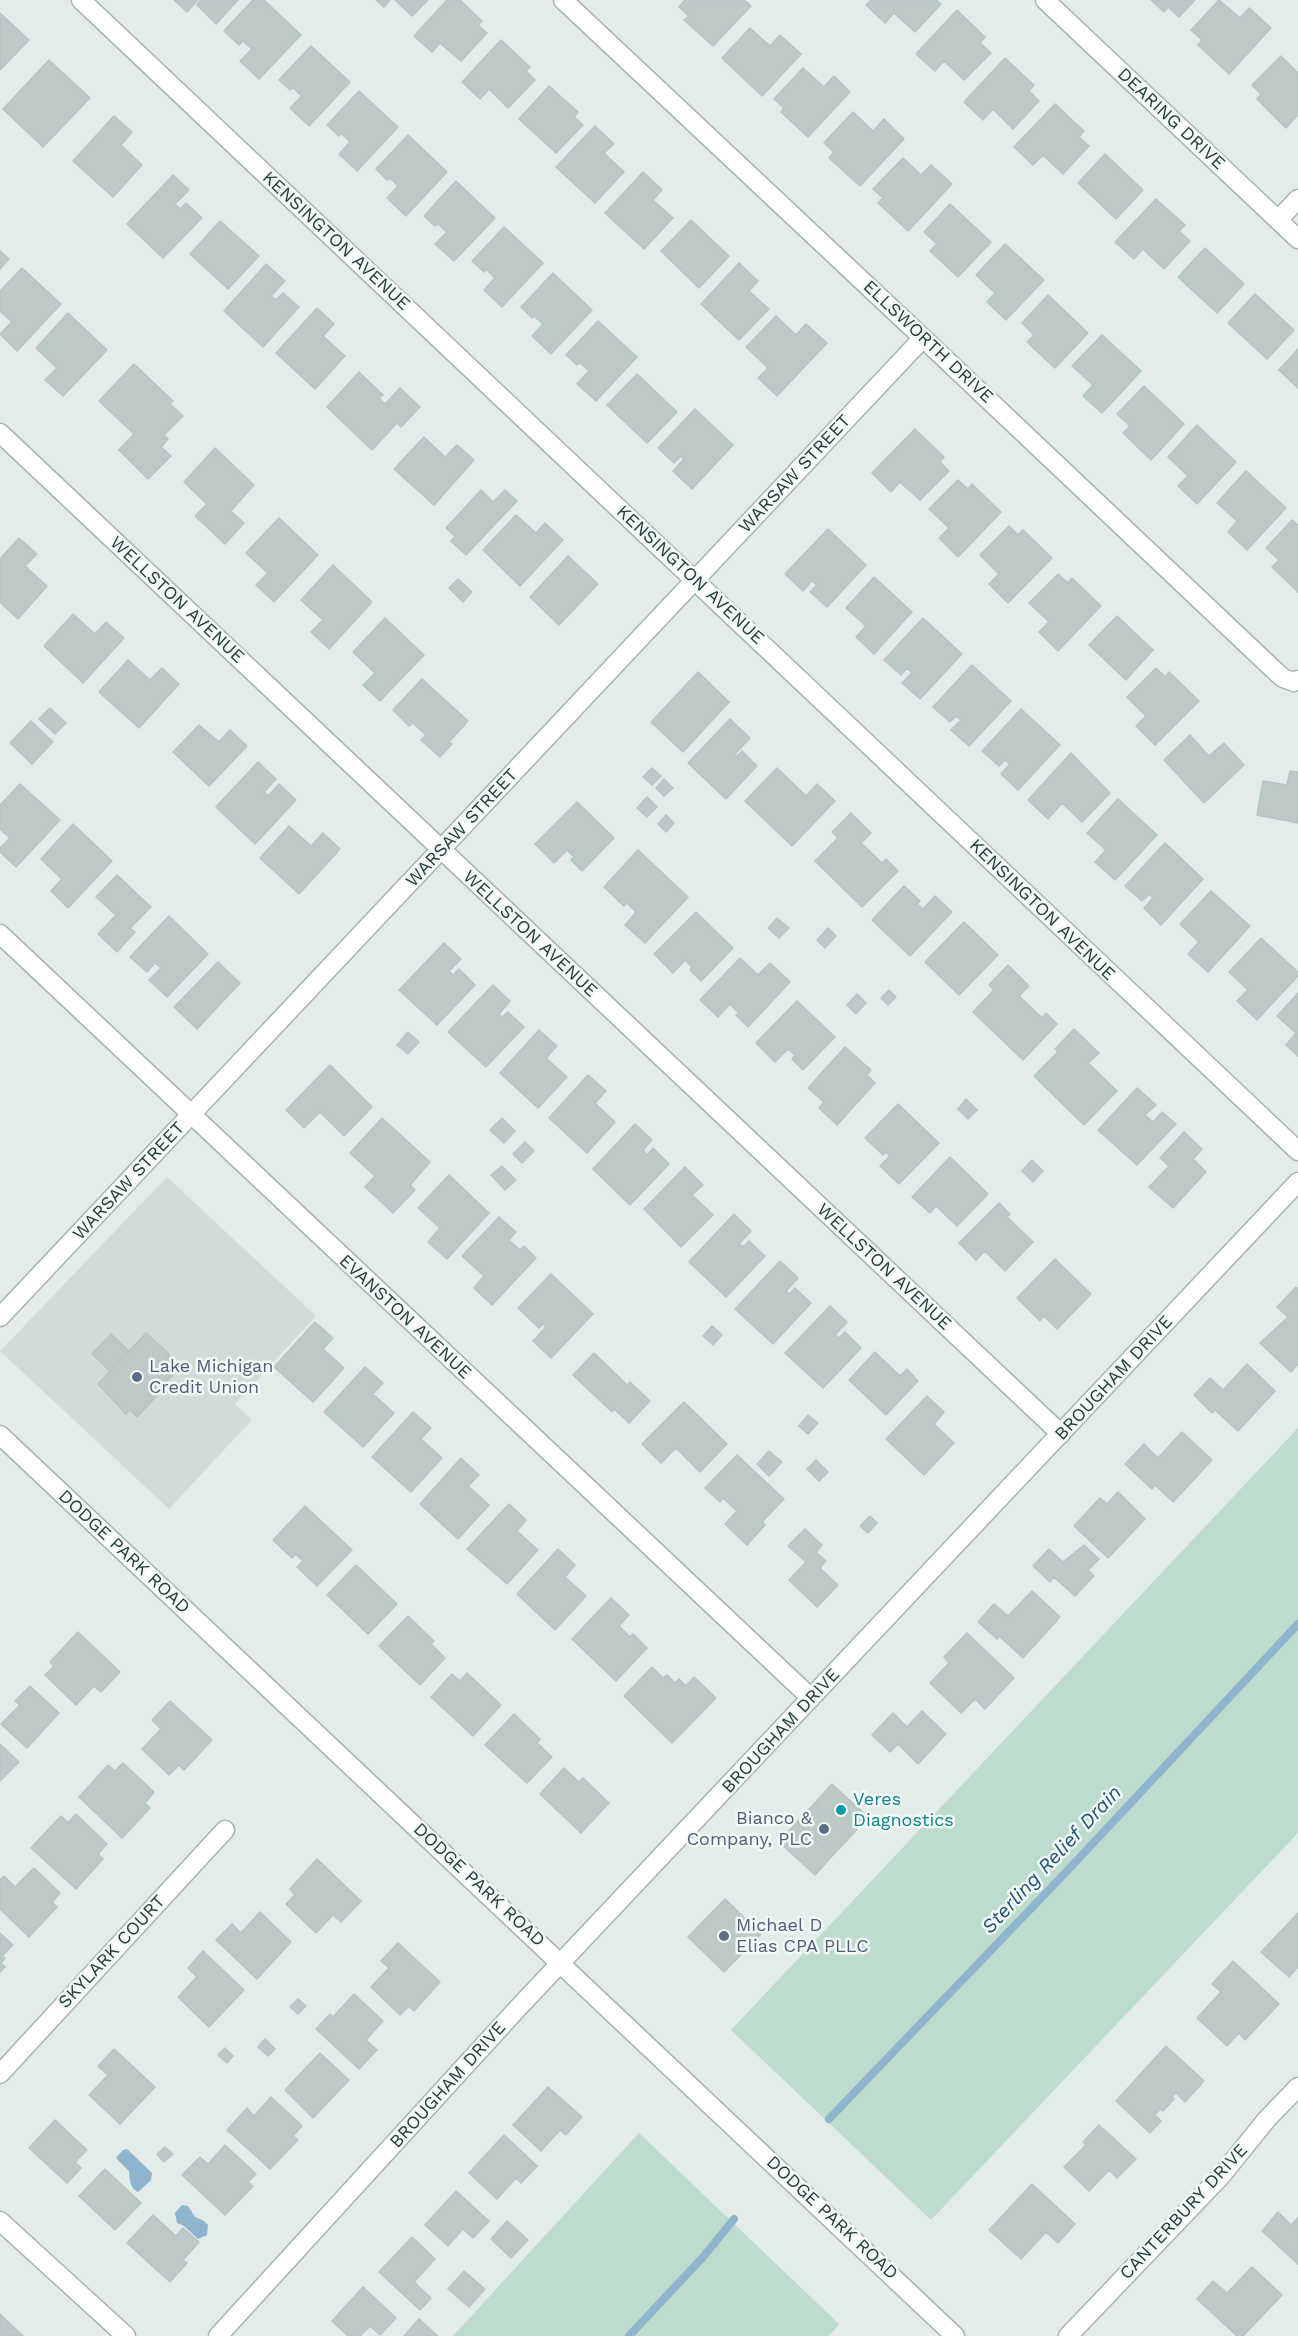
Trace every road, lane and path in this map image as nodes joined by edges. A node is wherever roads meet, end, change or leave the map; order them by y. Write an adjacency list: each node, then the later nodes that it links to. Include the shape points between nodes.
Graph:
1 (81, 0): 9 (street, KENSINGTON AVENUE)
2 (563, 0): 7 (street, ELLSWORTH DRIVE)
3 (1045, 0): 5 (street, DEARING DRIVE)
4 (1298, 199): 5 (street)
5 (1278, 220): 6 (street, DEARING DRIVE)
6 (1298, 238)
7 (923, 338): 9 (street, WARSAW STREET); 10 (street, ELLSWORTH DRIVE, via 1273,669 1283,678)
8 (0, 433): 11 (street, WELLSTON AVENUE)
9 (694, 580): 11 (street, WARSAW STREET); 14 (street, KENSINGTON AVENUE)
10 (1296, 681)
11 (442, 850): 13 (street, WARSAW STREET); 17 (street, WELLSTON AVENUE)
12 (0, 934): 13 (street, EVANSTON AVENUE)
13 (191, 1115): 16 (street, WARSAW STREET); 19 (street, EVANSTON AVENUE)
14 (1298, 1151)
15 (1298, 1182): 17 (street, BROUGHAM DRIVE)
16 (0, 1317)
17 (1061, 1434): 19 (street, BROUGHAM DRIVE)
18 (0, 1435): 21 (street, DODGE PARK ROAD)
19 (811, 1698): 21 (street, BROUGHAM DRIVE)
20 (225, 1830): 22 (street, SKYLARK COURT)
21 (561, 1963): 26 (street, BROUGHAM DRIVE); 27 (street, DODGE PARK ROAD)
22 (0, 2074)
23 (1298, 2086): 28 (street, CANTERBURY DRIVE, via 1221,2176)
24 (0, 2221): 25 (street)
25 (126, 2336)
26 (218, 2336)
27 (955, 2336)
28 (1068, 2336)

